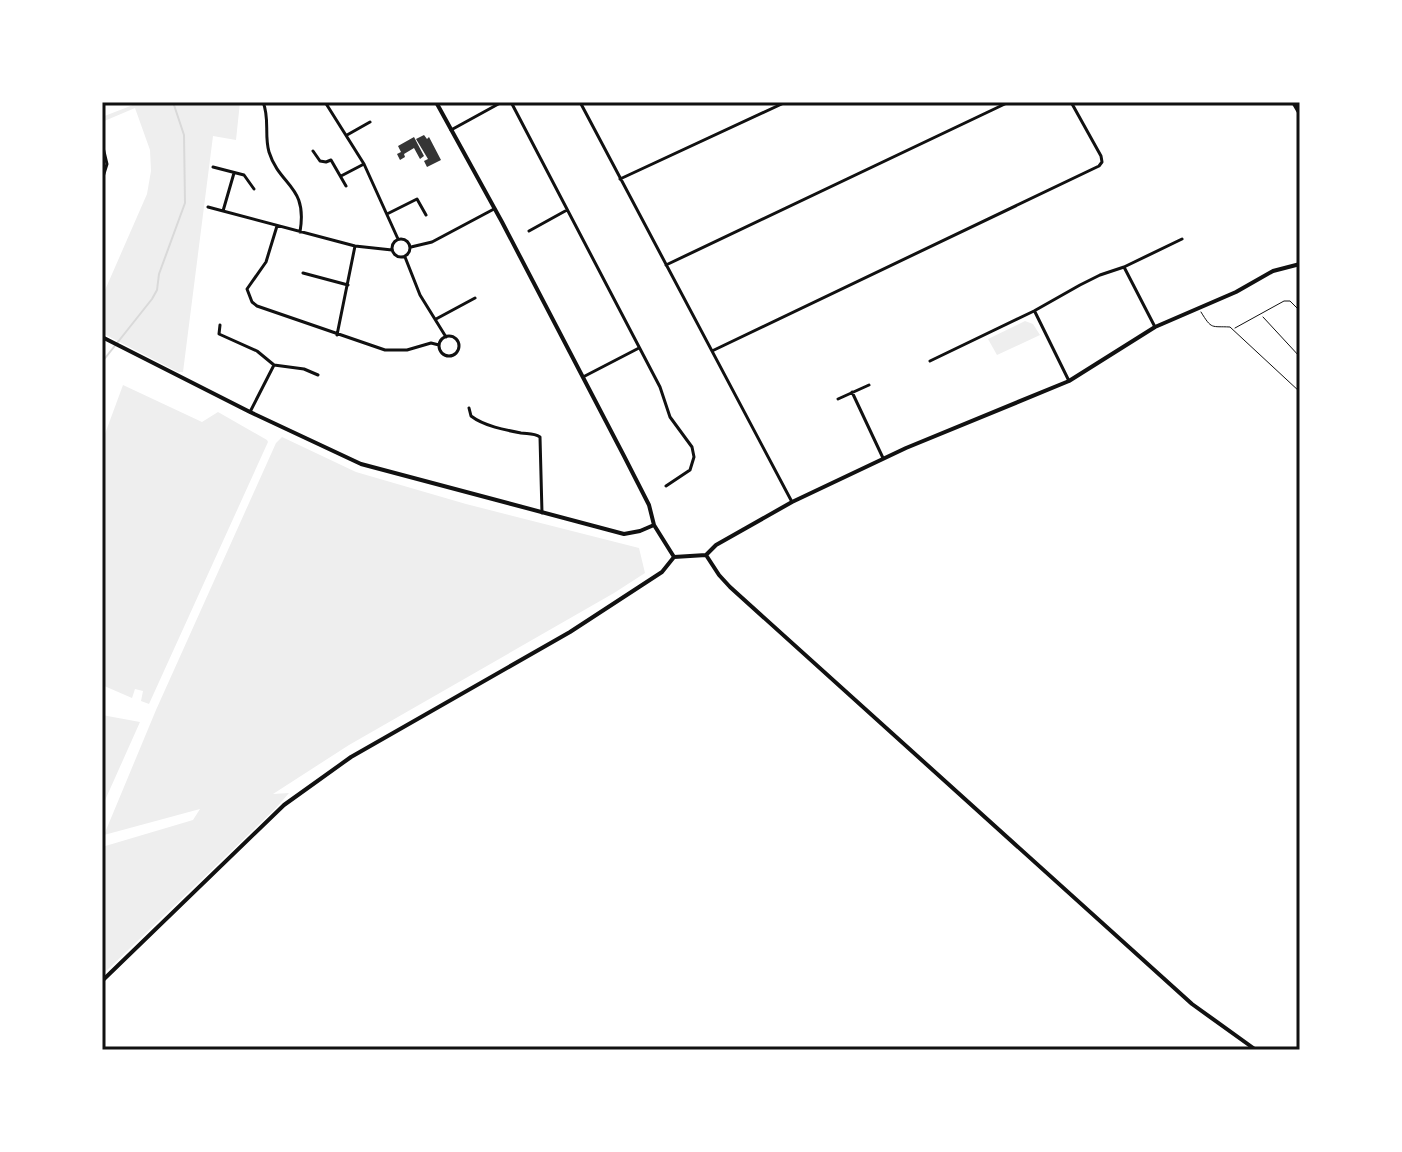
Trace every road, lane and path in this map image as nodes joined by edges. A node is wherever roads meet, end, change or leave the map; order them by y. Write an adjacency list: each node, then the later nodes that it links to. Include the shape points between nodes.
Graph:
1 (263, 102): 33 (street, via 271,157 302,209)
2 (325, 102): 14 (street)
3 (436, 102): 13 (street)
4 (502, 102): 13 (street)
5 (511, 102): 27 (street)
6 (580, 102): 21 (street)
7 (786, 102): 21 (street)
8 (1009, 102): 41 (street)
9 (1071, 102): 59 (street, via 1101,156 1099,166)
10 (1293, 102): 11 (street)
11 (1300, 114)
12 (370, 122): 14 (street)
13 (451, 130): 26 (street)
14 (347, 135): 17 (street)
15 (102, 143): 22 (street, via 107,164)
16 (313, 151): 20 (street, via 320,161 331,160)
17 (364, 164): 20 (street); 29 (street)
18 (213, 167): 19 (street)
19 (234, 173): 24 (street, via 244,175); 28 (street)
20 (341, 176): 23 (street)
21 (620, 179): 41 (street)
22 (102, 180)
23 (346, 186)
24 (254, 189)
25 (208, 207): 28 (street)
26 (494, 209): 37 (street, via 432,242); 64 (street)
27 (567, 210): 32 (street); 58 (street)
28 (223, 211): 31 (street)
29 (387, 214): 30 (street, via 417,199); 34 (street)
30 (426, 215)
31 (277, 226): 33 (street); 54 (street, via 248,295 257,306)
32 (529, 231)
33 (300, 232): 36 (street)
34 (398, 239): 37 (street); 38 (street)
35 (1182, 239): 42 (street)
36 (355, 246): 38 (street); 44 (street)
37 (411, 247): 39 (street)
38 (392, 250): 39 (street, via 396,257)
39 (405, 257): 50 (street)
40 (1300, 264): 46 (street, via 1273,271)
41 (666, 265): 59 (street)
42 (1124, 267): 47 (street); 52 (street)
43 (303, 273): 44 (street)
44 (348, 285): 54 (street)
45 (475, 298): 50 (street)
46 (1199, 307): 52 (street); 53 (lane, via 1210,326)
47 (1034, 311): 61 (street); 65 (street)
48 (1300, 311): 49 (lane, via 1284,301)
49 (1261, 315): 53 (lane); 60 (lane)
50 (436, 319): 56 (street)
51 (220, 325): 62 (street, via 219,334)
52 (1155, 327): 65 (street)
53 (1233, 329): 68 (lane)
54 (337, 335): 57 (street, via 393,351)
55 (102, 337): 71 (street)
56 (446, 337): 57 (street); 57 (street, via 458,341 457,352 445,356)
57 (439, 345)
58 (639, 348): 64 (street); 73 (street, via 670,417 694,452 690,470)
59 (712, 351): 74 (street)
60 (1300, 357)
61 (930, 361)
62 (274, 365): 63 (street); 71 (street)
63 (318, 375)
64 (583, 377): 76 (street, via 649,505)
65 (1069, 381): 72 (street)
66 (869, 385): 67 (street)
67 (852, 392): 69 (street); 72 (street)
68 (1300, 392)
69 (838, 399)
70 (469, 408): 75 (street, via 478,421 540,437)
71 (250, 412): 75 (street, via 361,464)
72 (883, 459): 74 (street)
73 (666, 486)
74 (792, 502): 77 (street)
75 (542, 513): 76 (street, via 624,534)
76 (654, 525): 78 (street)
77 (706, 555): 78 (street); 80 (street, via 730,587 1192,1004)
78 (674, 557): 79 (street, via 662,572 570,632 351,757 284,805)
79 (102, 981)
80 (1256, 1050)

